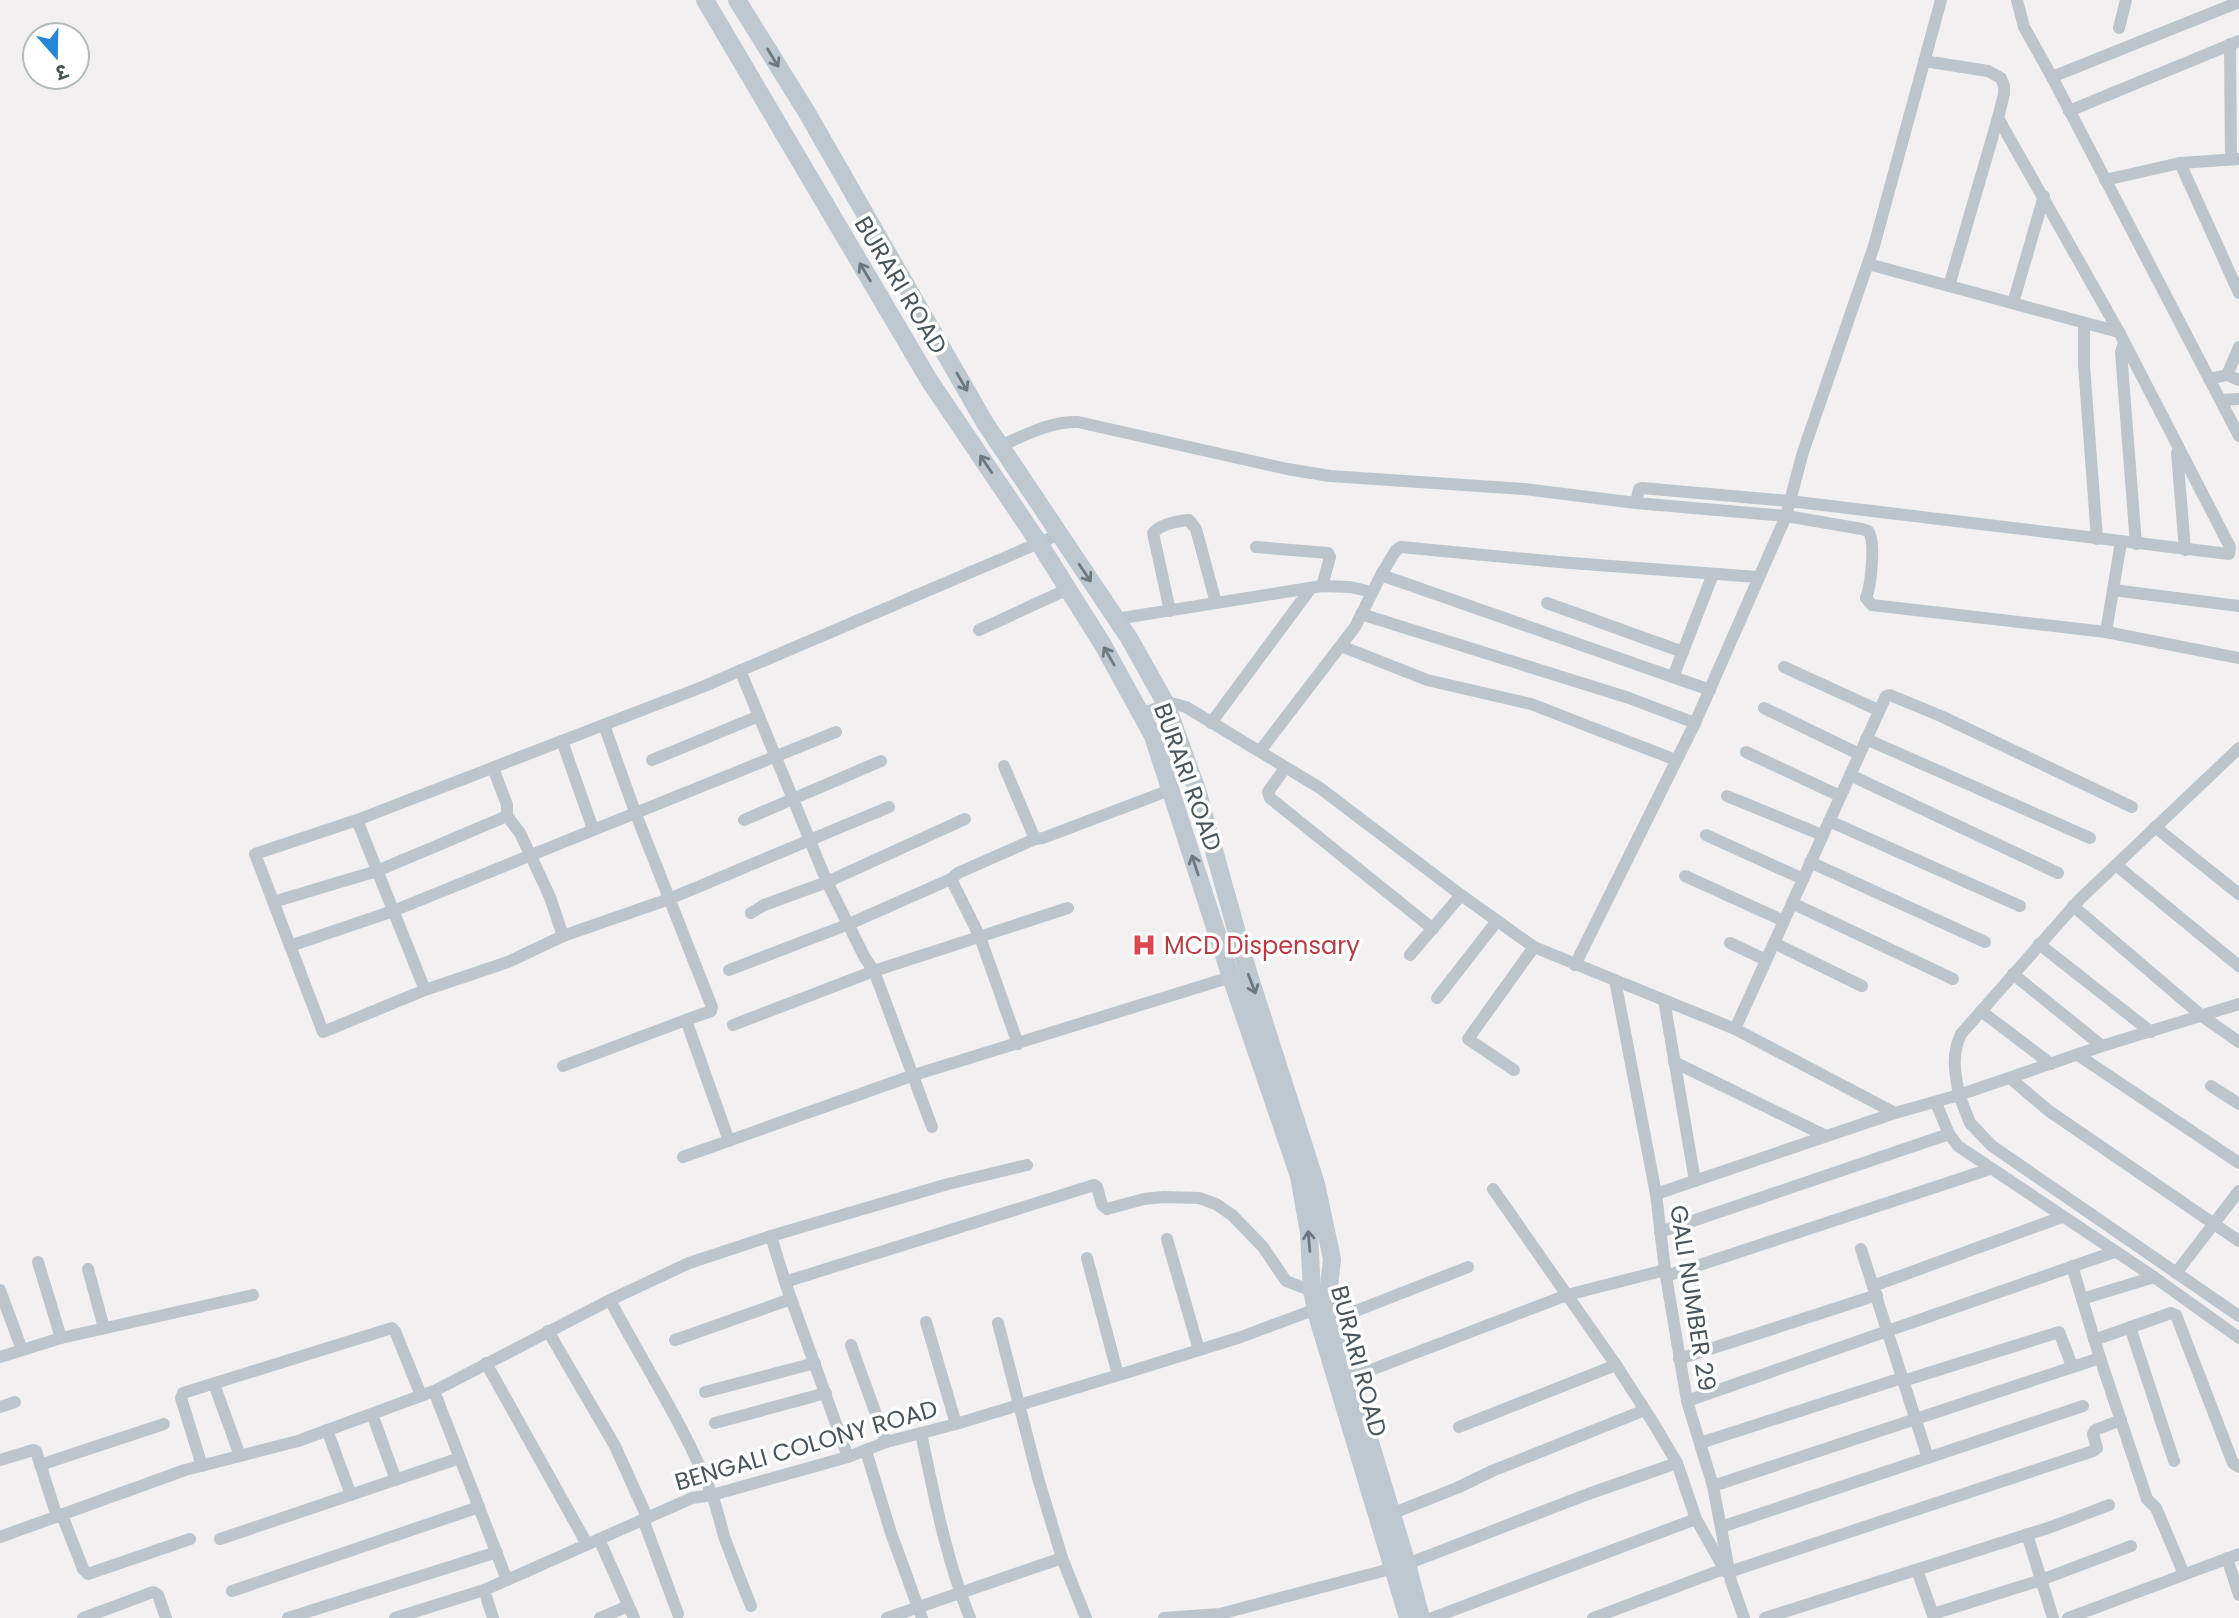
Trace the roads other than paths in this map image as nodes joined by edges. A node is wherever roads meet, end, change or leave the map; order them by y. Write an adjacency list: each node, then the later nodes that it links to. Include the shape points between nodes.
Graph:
1 (705, 0): 34 (main road, BURARI ROAD, one-way to 1, via 929,380)
2 (737, 0): 29 (main road, BURARI ROAD, one-way to 29)
3 (1941, 0): 9 (street)
4 (2017, 0): 10 (street, via 2024,27)
5 (2126, 0): 7 (street)
6 (2239, 2): 10 (street)
7 (2119, 28)
8 (2235, 42): 11 (street); 13 (street)
9 (1924, 61): 12 (street, via 1988,71 2001,78 2004,94); 17 (street)
10 (2052, 77): 11 (street)
11 (2069, 111): 15 (street)
12 (1998, 118): 16 (street); 18 (street)
13 (2235, 159): 14 (street)
14 (2180, 163): 15 (street); 19 (street)
15 (2105, 180): 25 (street)
16 (2044, 196): 20 (street); 22 (street)
17 (1868, 264): 18 (street); 31 (street)
18 (1949, 286): 20 (street)
19 (2239, 293)
20 (2013, 303): 21 (street)
21 (2084, 324): 22 (street); 33 (street)
22 (2121, 337): 30 (street); 35 (street)
23 (2239, 347): 24 (street)
24 (2233, 377): 25 (street)
25 (2209, 379): 27 (street)
26 (2239, 399): 27 (street)
27 (2221, 400): 28 (street)
28 (2239, 436)
29 (1000, 446): 31 (street, via 1043,427 1078,422 1330,476); 32 (main road, BURARI ROAD)
30 (2177, 448): 38 (street); 38 (street, via 2230,551)
31 (1787, 509): 33 (street); 41 (street); 53 (street, via 1868,531 1873,540 1866,598 1872,606)
32 (1060, 534): 34 (street); 51 (main road, BURARI ROAD, one-way to 51)
33 (2097, 539): 37 (street)
34 (1039, 543): 43 (main road, BURARI ROAD); 58 (street)
35 (2136, 544): 37 (street); 38 (street)
36 (1256, 547): 42 (street, via 1328,553)
37 (2120, 547): 44 (street)
38 (2185, 550)
39 (1713, 574): 40 (street, via 1404,546 1396,550); 41 (street); 55 (street)
40 (1381, 575): 45 (street); 59 (street)
41 (1757, 577): 60 (street)
42 (1316, 587): 45 (street, via 1350,587); 46 (street); 66 (street)
43 (1068, 589): 52 (street); 64 (main road, BURARI ROAD, one-way to 43)
44 (2113, 590): 48 (street); 53 (street)
45 (1373, 593): 50 (street)
46 (1216, 603): 49 (street); 49 (street, via 1196,530 1189,520 1183,521 1153,533)
47 (1547, 603): 55 (street)
48 (2239, 606)
49 (1170, 611): 51 (street)
50 (1361, 614): 54 (street); 67 (street)
51 (1116, 619): 61 (main road, BURARI ROAD)
52 (979, 630)
53 (2106, 632): 56 (street)
54 (1341, 646): 73 (street); 78 (street, via 1427,680 1531,704)
55 (1683, 652): 59 (street)
56 (2239, 658)
57 (1784, 667): 63 (street)
58 (740, 670): 65 (street); 68 (street)
59 (1673, 677): 60 (street)
60 (1710, 690): 67 (street)
61 (1166, 704): 64 (street); 66 (street, via 1186,707); 112 (main road, BURARI ROAD, via 1197,790)
62 (1764, 708): 75 (street)
63 (1878, 710): 70 (street); 89 (street, via 1890,695)
64 (1141, 714): 84 (main road, BURARI ROAD)
65 (759, 716): 76 (street); 77 (street)
66 (1211, 723): 73 (street)
67 (1695, 723): 78 (street)
68 (604, 725): 71 (street); 90 (street)
69 (836, 732): 76 (street)
70 (1866, 739): 75 (street); 100 (street)
71 (562, 741): 81 (street); 97 (street)
72 (2239, 748): 96 (street)
73 (1260, 751): 82 (street)
74 (1746, 752): 86 (street)
75 (1859, 754): 83 (street)
76 (776, 757): 87 (street); 90 (street)
77 (652, 760)
78 (1676, 760): 138 (street)
79 (881, 761): 87 (street)
80 (1004, 766): 101 (street)
81 (493, 768): 91 (street); 93 (street)
82 (1285, 768): 114 (street, via 1320,788); 127 (street, via 1268,792 1270,798)
83 (1850, 775): 86 (street); 107 (street)
84 (1170, 790): 101 (street); 116 (main road, BURARI ROAD, one-way to 84)
85 (1727, 796): 99 (street)
86 (1840, 796): 95 (street)
87 (793, 799): 94 (street); 102 (street)
88 (889, 807): 102 (street)
89 (2132, 807)
90 (635, 812): 97 (street); 115 (street)
91 (507, 816): 103 (street); 106 (street)
92 (965, 819): 111 (street)
93 (357, 820): 106 (street); 117 (street, via 255,854)
94 (744, 820)
95 (1829, 821): 99 (street); 119 (street)
96 (2155, 827): 105 (street); 113 (street)
97 (593, 829): 103 (street)
98 (1706, 835): 110 (street)
99 (1822, 835): 104 (street)
100 (2090, 838)
101 (1035, 839): 109 (street)
102 (810, 841): 111 (street); 115 (street)
103 (530, 856): 122 (street); 128 (street)
104 (1810, 862): 110 (street); 132 (street)
105 (2116, 864): 120 (street); 139 (street)
106 (377, 870): 117 (street); 122 (street)
107 (2058, 873)
108 (1685, 876): 125 (street)
109 (951, 879): 126 (street); 129 (street)
110 (1803, 879): 118 (street)
111 (827, 882): 123 (street); 126 (street)
112 (1226, 893): 116 (main road); 210 (main road, BURARI ROAD, one-way to 210, via 1316,1184 1332,1259)
113 (2239, 894)
114 (1461, 895): 124 (street); 127 (street)
115 (669, 899): 128 (street); 153 (street, via 712,1009)
116 (1206, 900): 143 (main road, BURARI ROAD)
117 (273, 902): 134 (street)
118 (1792, 903): 125 (street); 144 (street)
119 (2020, 906)
120 (2073, 906): 133 (street); 152 (street)
121 (1068, 908): 129 (street)
122 (393, 911): 134 (street); 147 (street)
123 (751, 913)
124 (1497, 921): 135 (street); 148 (street)
125 (1784, 921): 131 (street)
126 (849, 924): 140 (street); 141 (street)
127 (1433, 929): 136 (street)
128 (563, 936): 147 (street, via 508,962)
129 (980, 937): 141 (street); 158 (street)
130 (1730, 943): 137 (street)
131 (1774, 943): 137 (street); 146 (street)
132 (1985, 943)
133 (2039, 944): 142 (street); 156 (street)
134 (290, 946): 147 (street, via 323,1032)
135 (1534, 947): 138 (street); 164 (street, via 1468,1039)
136 (1410, 955)
137 (1766, 960): 155 (street)
138 (1575, 965): 145 (street)
139 (2239, 966)
140 (729, 970)
141 (874, 971): 154 (street); 165 (street)
142 (2013, 974): 151 (street); 159 (street)
143 (1231, 977): 158 (street); 201 (main road, BURARI ROAD, one-way to 143, via 1309,1233 1299,1176)
144 (1954, 979)
145 (1615, 980): 149 (street); 182 (street, GALI NUMBER 29)
146 (1862, 986)
147 (425, 990)
148 (1437, 998)
149 (1664, 1000): 155 (street); 161 (street)
150 (2239, 1004): 152 (street)
151 (1981, 1011): 162 (street); 168 (street, via 1956,1044)
152 (2202, 1016): 156 (street); 157 (street)
153 (685, 1020): 163 (street); 174 (street)
154 (733, 1025)
155 (1735, 1029): 170 (street)
156 (2151, 1032): 159 (street)
157 (2239, 1042)
158 (1018, 1044): 165 (street)
159 (2102, 1046): 160 (street)
160 (2078, 1055): 162 (street); 176 (street)
161 (1674, 1062): 173 (street); 179 (street)
162 (2051, 1064): 166 (street)
163 (563, 1066)
164 (1514, 1070)
165 (914, 1075): 171 (street); 174 (street)
166 (2010, 1078): 168 (street); 184 (street, via 2049,1111)
167 (2211, 1086): 169 (street)
168 (1948, 1099): 170 (street); 172 (street); 197 (street, via 1992,1146)
169 (2239, 1104)
170 (1895, 1113): 173 (street)
171 (932, 1127)
172 (1950, 1134): 178 (street, via 1958,1146); 185 (street)
173 (1826, 1136): 179 (street)
174 (729, 1141): 175 (street)
175 (682, 1157)
176 (2239, 1163)
177 (1027, 1165): 186 (street)
178 (1990, 1169): 183 (street); 196 (street)
179 (1695, 1181): 182 (street)
180 (1493, 1189): 204 (street)
181 (2239, 1191): 184 (street)
182 (1656, 1194): 185 (street, GALI NUMBER 29)
183 (2062, 1217): 190 (street); 202 (street)
184 (2214, 1224): 188 (street); 197 (street)
185 (1660, 1233): 196 (street, GALI NUMBER 29)
186 (771, 1236): 199 (street); 207 (street, via 689,1263)
187 (1167, 1239): 223 (street)
188 (2239, 1241)
189 (1861, 1249): 202 (street)
190 (2114, 1252): 193 (street); 198 (street)
191 (1087, 1258): 231 (street)
192 (38, 1262): 217 (street)
193 (2072, 1266): 206 (street); 216 (street)
194 (1468, 1267): 210 (street)
195 (88, 1269): 214 (street)
196 (1665, 1273): 204 (street); 226 (street, GALI NUMBER 29)
197 (2176, 1273): 209 (street)
198 (2154, 1277): 206 (street); 218 (street)
199 (785, 1282): 201 (street, via 1094,1185 1107,1209 1173,1196 1216,1203 1264,1247 1286,1281); 205 (street)
200 (0, 1290): 222 (street)
201 (1312, 1291): 208 (main road, BURARI ROAD)
202 (1875, 1291): 216 (street); 226 (street)
203 (253, 1295): 214 (street)
204 (1567, 1295): 229 (street); 232 (street)
205 (792, 1299): 219 (street); 228 (street)
206 (2082, 1299): 220 (street)
207 (610, 1300): 215 (street); 269 (street, via 673,1410)
208 (1316, 1309): 223 (street, BENGALI COLONY ROAD); 286 (main road, BURARI ROAD)
209 (2239, 1316)
210 (1333, 1320): 232 (main road, BURARI ROAD)
211 (926, 1322): 249 (street)
212 (999, 1323): 240 (street)
213 (2130, 1327): 220 (street); 261 (street); 265 (street, via 2176,1315 2233,1463)
214 (104, 1328): 217 (street)
215 (548, 1331): 227 (street); 274 (street, via 615,1446)
216 (1887, 1333): 233 (street); 238 (street)
217 (61, 1338): 222 (street)
218 (2239, 1338)
219 (675, 1340)
220 (2094, 1340): 225 (street)
221 (851, 1345): 253 (street)
222 (22, 1350): 224 (street)
223 (1199, 1350): 231 (street, BENGALI COLONY ROAD)
224 (0, 1357)
225 (2100, 1358): 230 (street); 246 (street)
226 (1679, 1359): 238 (street, GALI NUMBER 29)
227 (486, 1363): 236 (street); 281 (street)
228 (815, 1363): 235 (street); 237 (street)
229 (1616, 1365): 243 (street); 250 (street)
230 (2073, 1366): 233 (street, via 2059,1332); 245 (street)
231 (1118, 1375): 240 (street, BENGALI COLONY ROAD)
232 (1350, 1378): 272 (main road, BURARI ROAD)
233 (1903, 1380): 245 (street); 254 (street)
234 (214, 1384): 236 (street, via 391,1328); 256 (street); 264 (street, via 181,1396)
235 (705, 1392)
236 (427, 1393): 244 (street); 258 (street)
237 (826, 1393): 247 (street); 257 (street)
238 (1688, 1401): 254 (street, GALI NUMBER 29)
239 (15, 1402): 242 (street)
240 (1021, 1405): 249 (street, BENGALI COLONY ROAD); 285 (street)
241 (2083, 1406): 259 (street)
242 (0, 1407)
243 (1645, 1410): 262 (street); 272 (street)
244 (372, 1414): 251 (street); 266 (street)
245 (1916, 1419): 259 (street); 267 (street)
246 (2121, 1420): 288 (street, via 2095,1430 2097,1448 2093,1451); 289 (street, via 2147,1499 2156,1508)
247 (715, 1423)
248 (164, 1424): 263 (street)
249 (956, 1424): 252 (street, BENGALI COLONY ROAD)
250 (1459, 1427)
251 (327, 1430): 256 (street); 268 (street)
252 (921, 1433): 253 (street, BENGALI COLONY ROAD); 294 (street)
253 (886, 1442): 255 (street, BENGALI COLONY ROAD)
254 (1700, 1443): 267 (street, GALI NUMBER 29)
255 (866, 1451): 257 (street, BENGALI COLONY ROAD); 298 (street)
256 (240, 1456): 264 (street)
257 (848, 1457): 269 (street, BENGALI COLONY ROAD)
258 (460, 1458): 266 (street); 271 (street)
259 (1928, 1458): 276 (street)
260 (0, 1460): 263 (street, via 35,1450)
261 (2174, 1461)
262 (1677, 1463): 275 (street); 286 (street)
263 (40, 1465): 273 (street)
264 (202, 1466): 273 (street)
265 (2239, 1467)
266 (396, 1479): 268 (street)
267 (1713, 1486): 276 (street, GALI NUMBER 29)
268 (351, 1495): 280 (street)
269 (712, 1495): 274 (street, BENGALI COLONY ROAD, via 692,1498); 296 (street)
270 (2109, 1505): 277 (street)
271 (479, 1507): 283 (street); 293 (street)
272 (1391, 1514): 286 (main road, BURARI ROAD)
273 (60, 1516): 278 (street); 279 (street, via 88,1574)
274 (645, 1518): 281 (street, BENGALI COLONY ROAD); 299 (street)
275 (1696, 1519): 288 (street); 315 (street)
276 (1721, 1527): 288 (street, GALI NUMBER 29)
277 (2026, 1534): 287 (street); 291 (street)
278 (0, 1537)
279 (190, 1539)
280 (220, 1539)
281 (593, 1541): 290 (street, BENGALI COLONY ROAD); 297 (street)
282 (2131, 1546): 291 (street)
283 (497, 1552): 290 (street); 305 (street)
284 (2233, 1556): 289 (street); 295 (street)
285 (1062, 1558): 294 (street); 311 (street)
286 (1401, 1566): 301 (street); 313 (main road, BURARI ROAD); 314 (main road, BURARI ROAD)
287 (1917, 1570): 300 (street); 317 (street)
288 (1728, 1574): 302 (street, GALI NUMBER 29); 316 (street)
289 (2184, 1574): 319 (street)
290 (508, 1580): 292 (street, BENGALI COLONY ROAD)
291 (2041, 1580): 300 (street); 318 (street)
292 (484, 1590): 306 (street, BENGALI COLONY ROAD); 307 (street)
293 (232, 1591)
294 (959, 1592): 298 (street); 310 (street)
295 (2239, 1595)
296 (751, 1606)
297 (631, 1612): 308 (street)
298 (920, 1613): 309 (street)
299 (678, 1614)
300 (1933, 1616)
301 (1199, 1617): 312 (street)
302 (1740, 1617)
303 (83, 1618): 304 (street, via 153,1592)
304 (166, 1618)
305 (288, 1618)
306 (395, 1618)
307 (493, 1618)
308 (600, 1618)
309 (887, 1618)
310 (970, 1618)
311 (1086, 1618)
312 (1164, 1618)
313 (1408, 1618)
314 (1421, 1618)
315 (1432, 1618)
316 (1592, 1618)
317 (1765, 1618)
318 (2053, 1618)
319 (2068, 1618)

